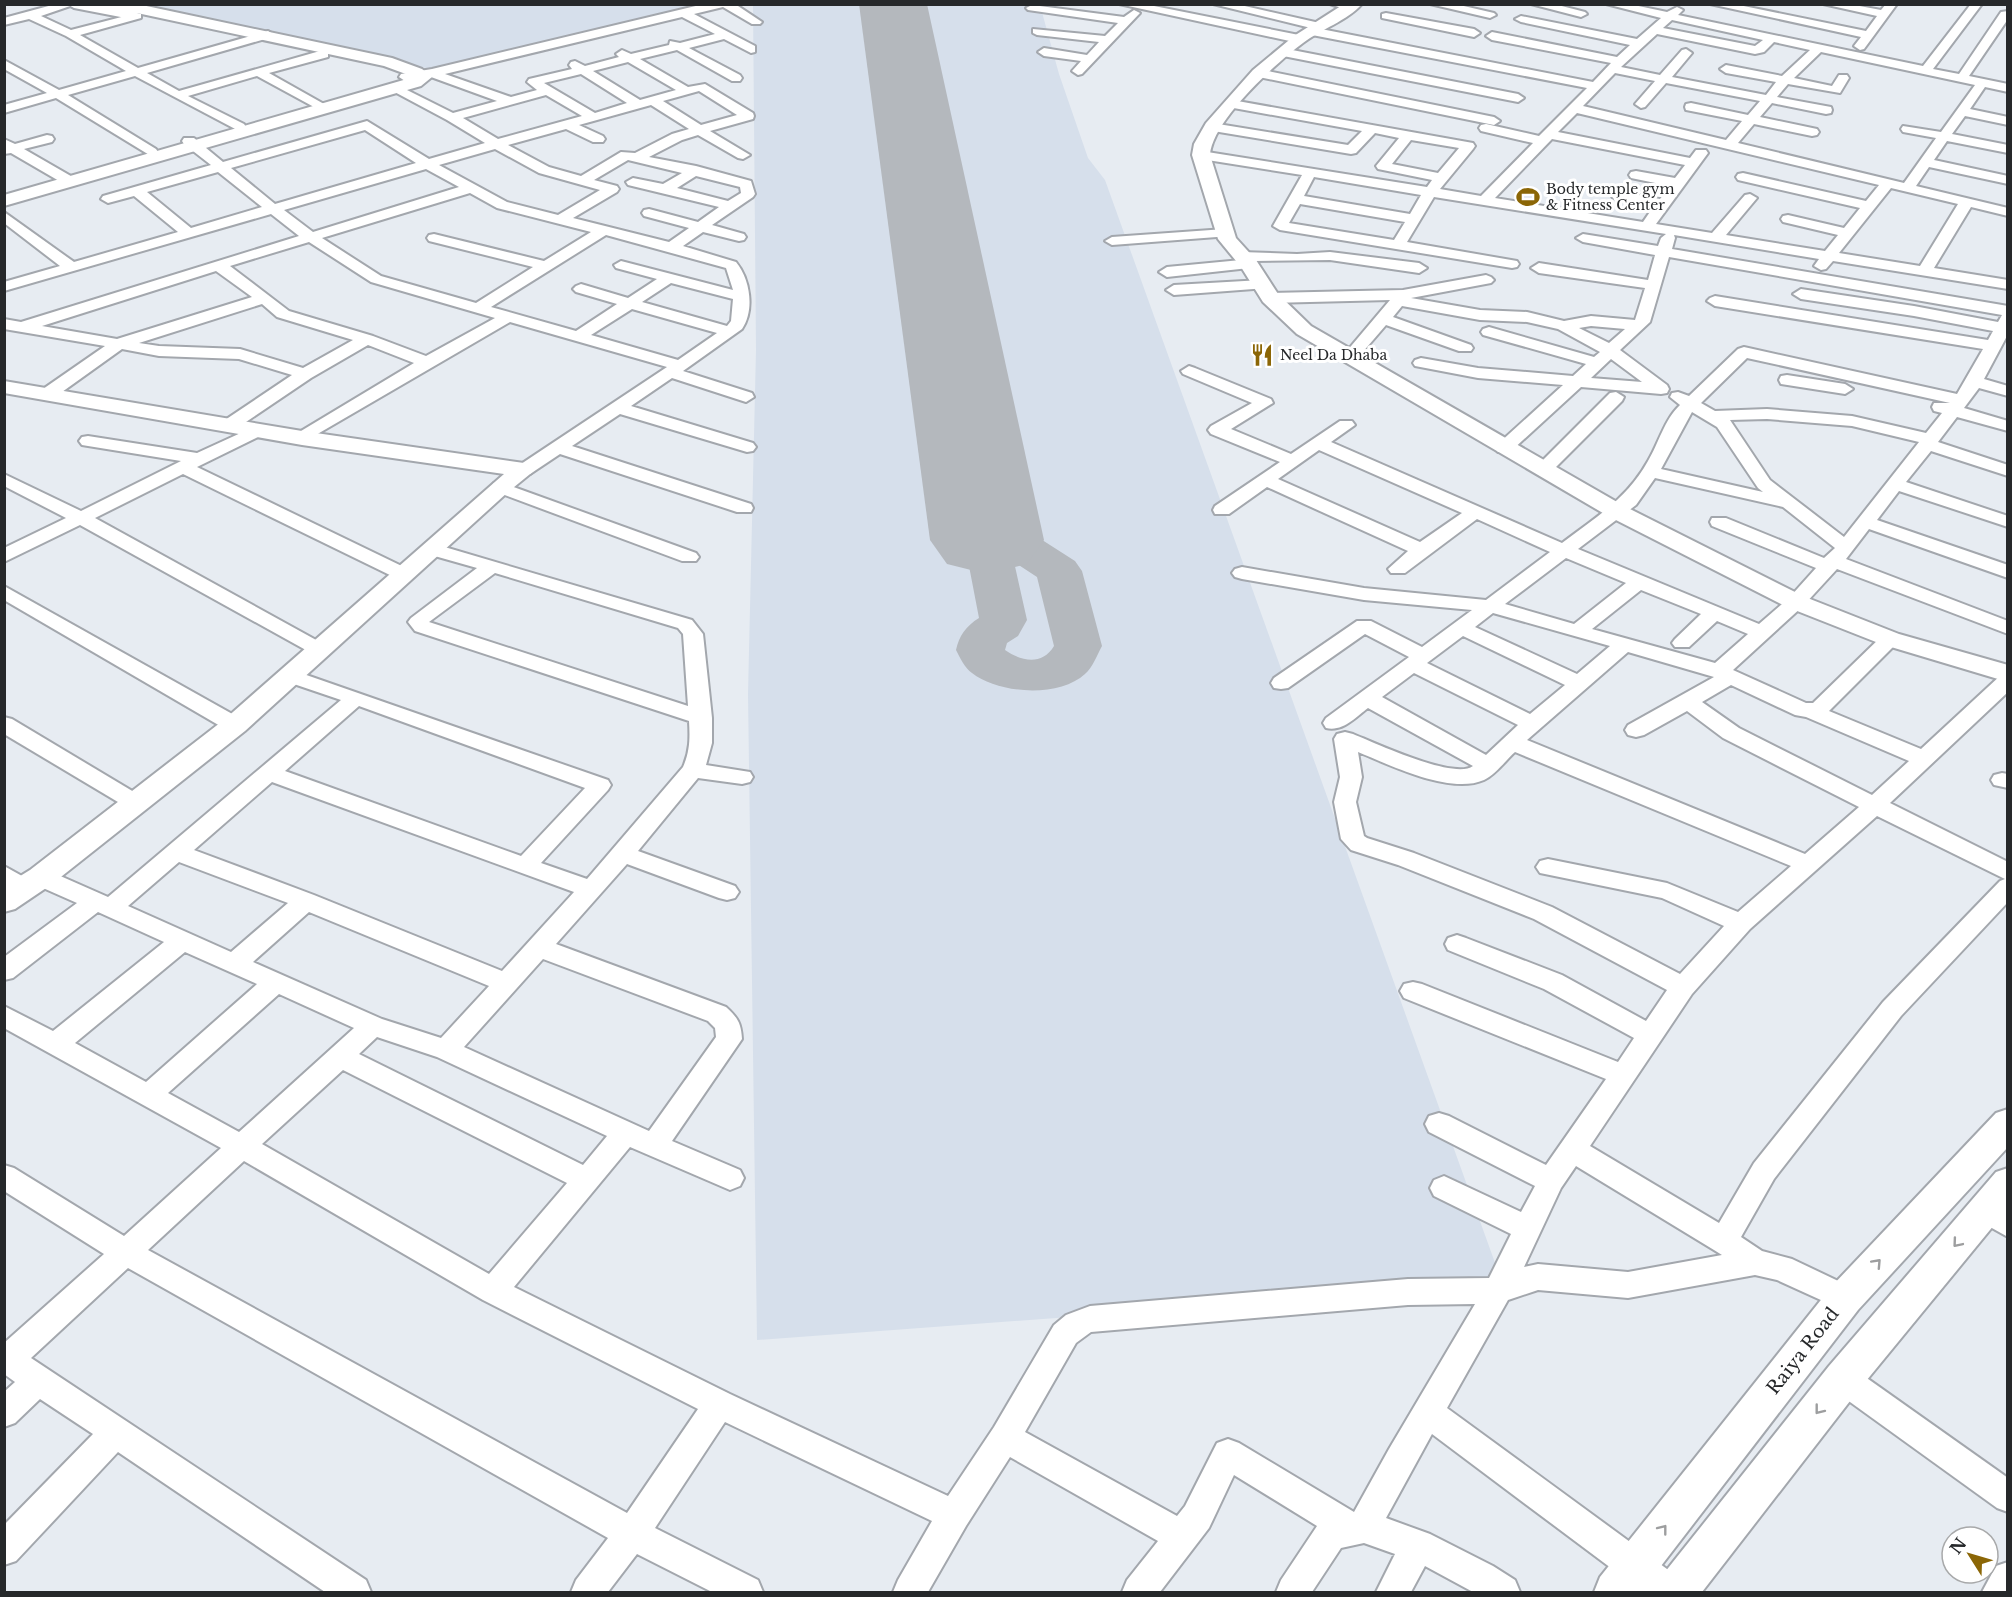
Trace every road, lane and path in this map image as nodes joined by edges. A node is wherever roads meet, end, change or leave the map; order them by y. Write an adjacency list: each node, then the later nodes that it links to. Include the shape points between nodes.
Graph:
1 (72, 4): 26 (street); 28 (street)
2 (112, 4): 45 (street)
3 (720, 4): 22 (street)
4 (726, 4): 34 (street)
5 (1124, 4): 20 (street)
6 (1218, 4): 18 (street)
7 (1278, 4): 30 (street)
8 (1403, 4): 39 (street, via 1386,16)
9 (1435, 4): 27 (street)
10 (1536, 4): 23 (street)
11 (1591, 4): 23 (street)
12 (1684, 4): 29 (street)
13 (1715, 4): 41 (street)
14 (1828, 4): 24 (street)
15 (1892, 4): 24 (street)
16 (1977, 4): 66 (street)
17 (1618, 5): 29 (street)
18 (1249, 7): 30 (street)
19 (1032, 8): 32 (street)
20 (1140, 8): 21 (street); 32 (street)
21 (1162, 8): 30 (street)
22 (684, 13): 35 (street); 43 (street)
23 (1581, 14): 36 (street)
24 (1883, 14): 41 (street)
25 (2005, 14): 74 (street)
26 (30, 15): 33 (street); 40 (street)
27 (1490, 15)
28 (137, 16): 40 (street); 45 (street)
29 (1670, 17): 37 (street); 46 (street)
30 (1329, 18): 54 (street); 72 (street)
31 (1521, 20): 36 (street)
32 (1127, 21): 47 (street)
33 (4, 22)
34 (756, 22)
35 (638, 24): 42 (street); 50 (street)
36 (1567, 28): 48 (street)
37 (1654, 30): 46 (street, via 1755,50); 48 (street)
38 (1037, 31): 47 (street)
39 (1474, 33)
40 (70, 34): 69 (street)
41 (1869, 34): 57 (street)
42 (591, 35): 49 (street); 58 (street)
43 (726, 35): 50 (street); 52 (street)
44 (1492, 36): 62 (street)
45 (262, 37): 56 (street); 69 (street); 71 (street)
46 (1771, 38): 51 (street)
47 (1108, 40): 60 (street)
48 (1639, 43): 62 (street)
49 (547, 46): 59 (street); 65 (street)
50 (679, 46): 58 (street); 80 (street, via 738,77)
51 (1818, 48): 57 (street); 76 (street)
52 (751, 49)
53 (1044, 52): 60 (street)
54 (1282, 52): 70 (street); 73 (street)
55 (1686, 53): 75 (street)
56 (324, 54): 68 (street); 77 (street, via 395,71)
57 (1853, 55): 66 (street); 76 (street, via 1838,77 1836,90)
58 (630, 58): 65 (street); 83 (street)
59 (492, 59): 63 (street); 71 (street)
60 (1089, 59): 67 (street)
61 (4, 64): 84 (street)
62 (1616, 65): 75 (street); 79 (street)
63 (507, 66)
64 (1726, 69): 76 (street)
65 (581, 70): 82 (street, via 528,79); 92 (street)
66 (1926, 70): 74 (street)
67 (1078, 71)
68 (258, 72): 85 (street); 91 (street)
69 (135, 73): 84 (street); 85 (street)
70 (1258, 73): 86 (street); 93 (street)
71 (427, 74): 77 (street, via 423,79); 90 (street)
72 (1541, 75): 79 (street); 87 (street)
73 (1406, 76): 86 (street); 87 (street)
74 (1962, 78): 78 (street)
75 (1663, 79): 88 (street); 94 (street)
76 (1784, 81): 88 (street)
77 (400, 83): 91 (street); 101 (street); 120 (street)
78 (1982, 83): 81 (street); 100 (street)
79 (1596, 86): 96 (street)
80 (701, 87): 83 (street); 112 (street, via 748,116)
81 (2007, 88)
82 (548, 91): 90 (street); 102 (street)
83 (686, 91): 89 (street)
84 (59, 95): 97 (street); 126 (street)
85 (177, 95): 108 (street)
86 (1378, 98): 107 (street)
87 (1518, 98): 107 (street)
88 (1767, 99): 99 (street); 104 (street)
89 (652, 100): 92 (street); 112 (street)
90 (510, 101): 101 (street)
91 (318, 104): 108 (street)
92 (637, 104): 98 (street)
93 (1232, 104): 109 (street); 110 (street)
94 (1641, 104)
95 (1691, 107): 104 (street)
96 (1574, 108): 116 (street); 119 (street)
97 (4, 109)
98 (621, 109): 102 (street); 103 (street)
99 (1826, 110)
100 (1961, 111): 105 (street); 115 (street)
101 (452, 117): 121 (street)
102 (593, 117): 106 (street)
103 (638, 120)
104 (1750, 120): 113 (street); 122 (street)
105 (2007, 121)
106 (567, 124): 118 (street); 121 (street)
107 (1490, 125): 116 (street); 123 (street)
108 (239, 127): 120 (street)
109 (1212, 127): 110 (street, via 1351,150); 128 (street, via 1202,144)
110 (1372, 129): 114 (street)
111 (1908, 129): 115 (street)
112 (699, 130): 127 (street); 129 (street)
113 (1812, 132)
114 (1408, 135): 123 (street); 138 (street, via 1383,166)
115 (1943, 136): 125 (street); 130 (street)
116 (1546, 137): 131 (street); 156 (street)
117 (47, 139): 124 (street)
118 (598, 139)
119 (1710, 141): 122 (street); 131 (street)
120 (193, 144): 126 (street); 133 (street); 139 (street)
121 (496, 144): 132 (street); 141 (street, via 544,170)
122 (1728, 145): 144 (street)
123 (1468, 146): 138 (street)
124 (7, 147): 139 (street)
125 (2007, 149)
126 (151, 152): 139 (street)
127 (743, 154)
128 (1201, 155): 135 (street); 173 (street)
129 (638, 157): 134 (street); 141 (street, via 626,154)
130 (1925, 162): 140 (street); 146 (street)
131 (1694, 163): 143 (street)
132 (427, 164): 133 (street, via 367,125); 145 (street); 161 (street)
133 (220, 166): 148 (street); 161 (street)
134 (696, 170): 147 (street); 159 (street, via 746,183 748,194)
135 (1310, 173): 149 (street); 154 (street)
136 (1636, 175): 143 (street)
137 (1743, 177): 160 (street)
138 (1442, 178): 149 (street)
139 (67, 180): 150 (street); 155 (street)
140 (2007, 180)
141 (582, 181): 165 (street, via 612,189)
142 (633, 182): 147 (street)
143 (1678, 183): 158 (street)
144 (1888, 183): 146 (street); 160 (street)
145 (471, 188): 165 (street, via 502,205); 176 (street)
146 (1907, 188): 157 (street)
147 (665, 189): 159 (street)
148 (136, 190): 153 (street); 172 (street)
149 (1430, 192): 156 (street); 166 (street)
150 (4, 193)
151 (1618, 195): 158 (street)
152 (1750, 198): 179 (street)
153 (108, 199)
154 (1295, 200): 166 (street); 181 (street, via 1280,226)
155 (4, 201)
156 (1484, 201): 169 (street)
157 (1967, 202): 162 (street); 195 (street)
158 (1663, 204): 169 (street)
159 (731, 206): 168 (street)
160 (1869, 206): 174 (street)
161 (272, 209): 172 (street); 176 (street)
162 (2007, 212)
163 (649, 213): 168 (street)
164 (4, 216): 191 (street)
165 (561, 219): 170 (street)
166 (1415, 219): 181 (street)
167 (1788, 219): 174 (street)
168 (700, 226): 175 (street); 182 (street)
169 (1646, 227): 171 (street)
170 (604, 230): 182 (street); 190 (street)
171 (1671, 231): 179 (street); 183 (street)
172 (188, 233): 191 (street)
173 (1226, 233): 180 (street); 186 (street)
174 (1846, 233): 184 (street)
175 (739, 237)
176 (314, 238): 188 (street); 211 (street, via 376,279)
177 (434, 238): 190 (street)
178 (1583, 238): 183 (street)
179 (1716, 238): 184 (street)
180 (1112, 241)
181 (1398, 245): 187 (street)
182 (671, 247): 185 (street)
183 (1664, 253): 196 (street); 199 (street)
184 (1827, 256): 195 (street); 196 (street)
185 (708, 257): 197 (street); 206 (street, via 736,269)
186 (1245, 260): 192 (street, via 1330,256); 194 (street); 204 (street)
187 (1512, 264)
188 (218, 265): 207 (street); 216 (street)
189 (621, 265): 197 (street)
190 (546, 266): 211 (street)
191 (71, 267): 201 (street)
192 (1419, 268)
193 (1539, 268): 199 (street)
194 (1167, 272)
195 (1924, 272): 200 (street)
196 (1812, 278): 205 (street); 218 (street)
197 (672, 279): 206 (street); 210 (street)
198 (1486, 280): 208 (street)
199 (1653, 285): 215 (street)
200 (2007, 285)
201 (4, 287)
202 (581, 289): 210 (street)
203 (1174, 290): 204 (street)
204 (1266, 292): 208 (street); 226 (street, via 1304,330)
205 (1801, 294): 212 (street); 218 (street)
206 (740, 296): 219 (street, via 739,319)
207 (264, 298): 222 (street, via 291,318); 223 (street)
208 (1401, 298): 214 (street); 217 (street, via 1480,315 1527,317)
209 (1715, 301): 212 (street)
210 (633, 303): 219 (street); 221 (street)
211 (478, 308): 213 (street)
212 (1782, 315): 218 (street)
213 (509, 316): 221 (street); 227 (street)
214 (1384, 319): 224 (street); 226 (street)
215 (1639, 325): 217 (street, via 1592,321); 225 (street)
216 (12, 326): 223 (street)
217 (1564, 326): 225 (street)
218 (2003, 328): 233 (street)
219 (730, 332): 230 (street)
220 (1489, 332): 229 (street)
221 (580, 335): 230 (street)
222 (367, 339): 227 (street); 232 (street)
223 (121, 343): 232 (street, via 159,351 240,354); 238 (street)
224 (1465, 348)
225 (1611, 351): 229 (street); 237 (street)
226 (1349, 358): 256 (street)
227 (427, 362): 250 (street)
228 (1421, 363): 234 (street)
229 (1599, 363): 234 (street)
230 (674, 368): 239 (street); 243 (street)
231 (1189, 371): 257 (street, via 1264,403 1217,430)
232 (305, 374): 246 (street)
233 (1974, 381): 236 (street); 242 (street)
234 (1576, 382): 237 (street); 256 (street)
235 (4, 387): 238 (street)
236 (2006, 388)
237 (1661, 389): 241 (street)
238 (49, 393): 246 (street)
239 (746, 397)
240 (1616, 397): 260 (street)
241 (1691, 403): 242 (street, via 1744,352); 244 (street); 262 (street, via 1680,414)
242 (1957, 405): 247 (street, via 1783,386 1843,406); 248 (street); 252 (street)
243 (616, 407): 254 (street); 255 (street)
244 (1715, 416): 247 (street, via 1781,414); 267 (street, via 1764,484)
245 (1346, 425): 253 (street)
246 (228, 426): 249 (street)
247 (1876, 426): 252 (street, via 1909,432)
248 (2007, 426)
249 (256, 431): 250 (street); 258 (street)
250 (302, 438): 259 (street)
251 (88, 441): 258 (street)
252 (1928, 442): 261 (street); 265 (street)
253 (1318, 443): 257 (street); 271 (street)
254 (558, 447): 259 (street); 268 (street)
255 (747, 447)
256 (1504, 448): 260 (street)
257 (1291, 460): 264 (street)
258 (191, 463): 272 (street); 286 (street)
259 (524, 470): 266 (street)
260 (1543, 470): 270 (street)
261 (2007, 471)
262 (1650, 472): 267 (street); 270 (street, via 1630,501)
263 (4, 479): 272 (street)
264 (1264, 479): 269 (street); 277 (street)
265 (1895, 484): 274 (street); 275 (street)
266 (500, 487): 276 (street); 280 (street)
267 (1787, 503): 281 (street)
268 (744, 508)
269 (1222, 510)
270 (1616, 511): 278 (street); 289 (street)
271 (1476, 512): 277 (street); 278 (street)
272 (81, 518): 279 (street); 299 (street)
273 (1719, 522): 281 (street)
274 (1866, 522): 281 (street); 284 (street)
275 (2007, 522)
276 (431, 549): 282 (street); 286 (street)
277 (1421, 550): 283 (street)
278 (1565, 551): 287 (street); 290 (street)
279 (4, 556)
280 (689, 557)
281 (1835, 558): 289 (street); 293 (street)
282 (492, 566): 311 (street, via 685,624 690,628); 311 (street, via 418,622 422,627)
283 (1398, 569)
284 (2007, 572)
285 (1242, 573): 290 (street, via 1364,594)
286 (404, 574): 299 (street)
287 (1639, 582): 291 (street); 294 (street)
288 (4, 592): 315 (street)
289 (1796, 603): 295 (street); 296 (street)
290 (1490, 606): 292 (street); 294 (street)
291 (1714, 613): 295 (street); 297 (street)
292 (1462, 628): 300 (street); 305 (street)
293 (2007, 628)
294 (1577, 631): 298 (street)
295 (1763, 633): 301 (street)
296 (1890, 639): 302 (street); 310 (street, via 1818,710)
297 (1682, 643)
298 (1625, 644): 301 (street); 305 (street)
299 (320, 650): 303 (street)
300 (1418, 660): 304 (street, via 1364,625); 308 (street); 314 (street)
301 (1724, 673): 309 (street); 310 (street)
302 (2007, 674)
303 (292, 676): 307 (street); 315 (street)
304 (1281, 684)
305 (1581, 684): 314 (street)
306 (2003, 690): 318 (street)
307 (356, 698): 321 (street); 328 (street, via 600,785)
308 (1367, 698): 312 (street); 319 (street)
309 (1688, 702): 316 (street); 324 (street, via 1731,733)
310 (1811, 711): 318 (street)
311 (700, 718): 320 (street, via 700,749)
312 (1334, 723)
313 (4, 724): 323 (street)
314 (1532, 724): 317 (street)
315 (235, 725): 323 (street)
316 (1636, 730)
317 (1511, 742): 319 (street); 327 (street)
318 (1924, 759): 324 (street)
319 (1487, 765): 345 (street, via 1478,774 1460,777 1345,739 1351,777 1345,802 1353,839 1543,913)
320 (693, 770): 322 (street); 326 (street)
321 (268, 773): 325 (street); 328 (street)
322 (742, 777)
323 (136, 802): 331 (street)
324 (1876, 804): 327 (street); 330 (street)
325 (176, 852): 335 (street); 336 (street)
326 (623, 854): 333 (street); 334 (street)
327 (1808, 864): 337 (street)
328 (525, 866): 333 (street)
329 (1548, 867): 337 (street, via 1667,891)
330 (2007, 872)
331 (19, 885): 336 (street)
332 (2007, 887): 368 (street, via 1892,1009 1764,1172)
333 (590, 889): 340 (street)
334 (727, 892)
335 (306, 901): 341 (street); 344 (street)
336 (104, 905): 338 (street); 342 (street)
337 (1741, 923): 345 (street)
338 (183, 940): 341 (street); 350 (street)
339 (1457, 944): 349 (street, via 1553,982)
340 (537, 947): 344 (street); 358 (street, via 717,1014 728,1024 729,1039)
341 (234, 964): 343 (street)
342 (4, 971)
343 (276, 982): 348 (street); 354 (street)
344 (506, 983): 351 (street)
345 (1683, 987): 349 (street)
346 (1413, 991): 353 (street)
347 (4, 1016): 350 (street)
348 (373, 1026): 351 (street); 352 (street)
349 (1652, 1035): 353 (street)
350 (55, 1044): 354 (street)
351 (446, 1050): 357 (street)
352 (339, 1056): 359 (street); 363 (street)
353 (1622, 1075): 360 (street)
354 (149, 1095): 359 (street)
355 (2007, 1123): 373 (street, Raiya Road, one-way to 355)
356 (1439, 1124): 364 (street)
357 (626, 1133): 358 (street); 363 (street)
358 (654, 1145): 362 (street)
359 (242, 1146): 369 (street); 371 (street)
360 (1573, 1150): 364 (street); 368 (street)
361 (4, 1176): 369 (street)
362 (730, 1178)
363 (587, 1180): 371 (street)
364 (1551, 1181): 367 (street)
365 (1444, 1188): 367 (street)
366 (2000, 1206): 375 (street, one-way to 375)
367 (1528, 1228): 372 (street)
368 (1724, 1240): 370 (street)
369 (125, 1252): 374 (street); 385 (street)
370 (1755, 1262): 372 (street, via 1628,1285 1538,1277); 373 (street, via 1782,1268)
371 (493, 1291): 377 (street)
372 (1498, 1291): 378 (street); 381 (street, via 1408,1292 1090,1319 1065,1334)
373 (1845, 1298): 390 (street, Raiya Road, one-way to 373)
374 (6, 1359): 376 (street)
375 (1843, 1378): 382 (street); 400 (street, one-way to 400)
376 (38, 1380): 379 (street); 380 (street)
377 (719, 1404): 383 (street); 385 (street)
378 (1428, 1412): 384 (street); 390 (street)
379 (4, 1413)
380 (116, 1432): 388 (street); 391 (street)
381 (1005, 1437): 383 (street); 386 (street)
382 (2007, 1497)
383 (954, 1515): 394 (street)
384 (1357, 1527): 386 (street, via 1228,1454); 387 (street); 396 (street, via 1331,1534)
385 (632, 1534): 392 (street); 393 (street)
386 (1183, 1537): 395 (street)
387 (1418, 1545): 397 (street); 398 (street)
388 (4, 1550)
389 (2007, 1578): 401 (street)
390 (1624, 1579): 399 (street)
391 (354, 1593)
392 (588, 1593)
393 (746, 1593)
394 (910, 1593)
395 (1139, 1593)
396 (1293, 1593)
397 (1393, 1593)
398 (1503, 1593)
399 (1670, 1593)
400 (1676, 1593)
401 (1999, 1593)

